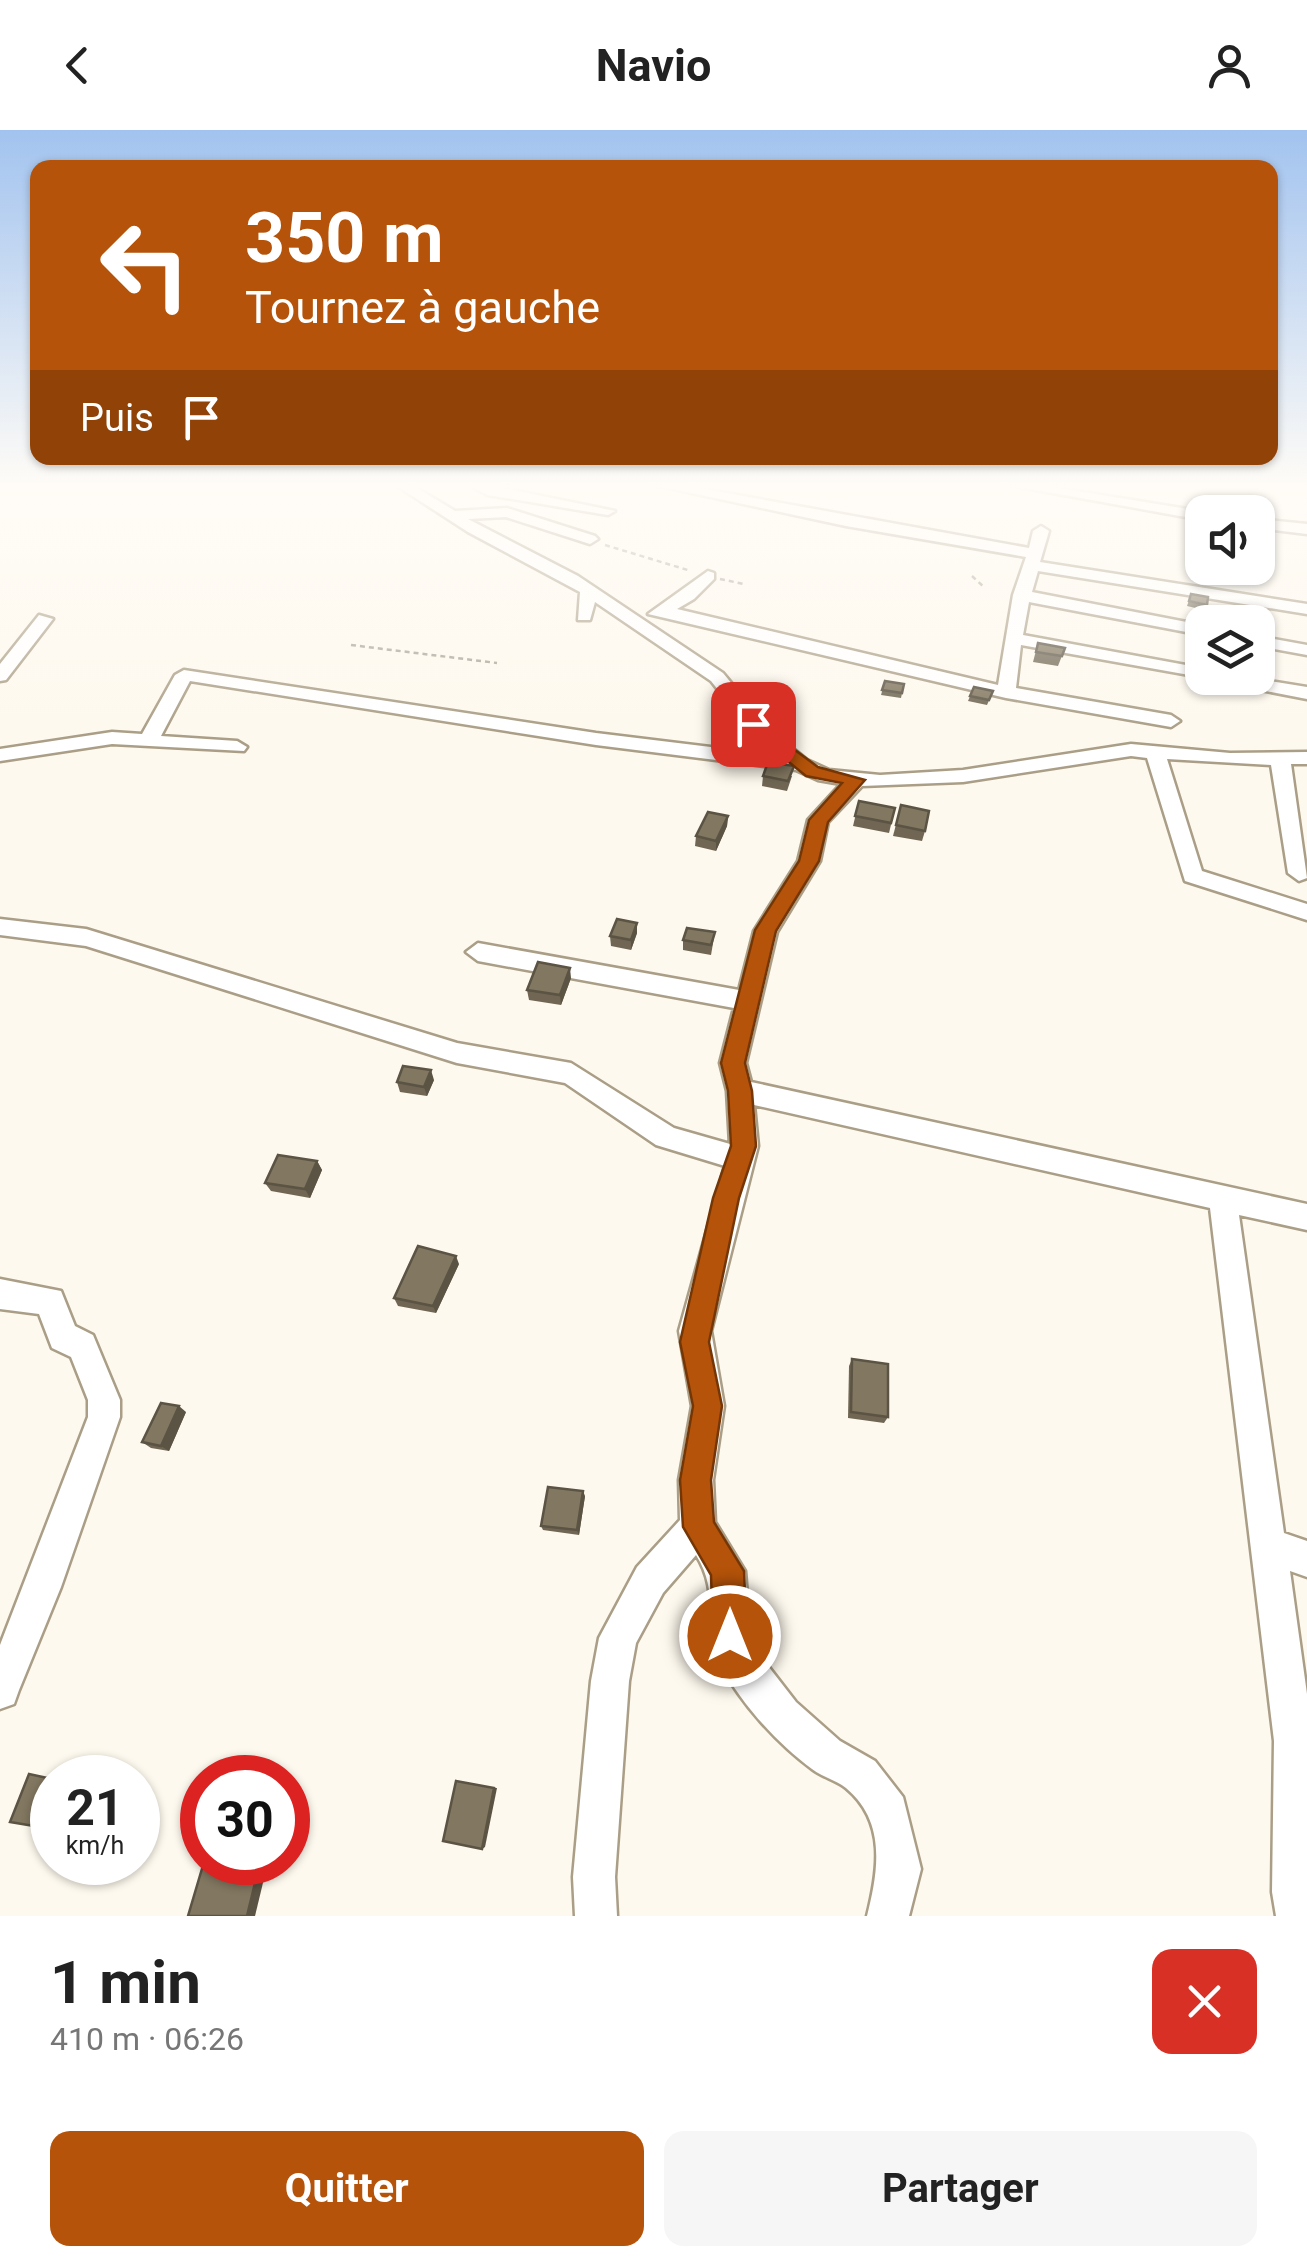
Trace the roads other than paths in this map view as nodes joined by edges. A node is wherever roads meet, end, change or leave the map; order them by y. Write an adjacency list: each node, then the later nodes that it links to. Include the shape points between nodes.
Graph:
1 (547, 567): 5 (street)
2 (1029, 567): 6 (street)
3 (1077, 567): 7 (street)
4 (708, 576): 8 (street)
5 (589, 590): 9 (street); 10 (street)
6 (1021, 595): 12 (street); 13 (street)
7 (1307, 609)
8 (664, 610): 10 (street); 19 (street)
9 (584, 616)
10 (627, 616): 28 (street, via 717,677 753,724)
11 (46, 619): 17 (street)
12 (1185, 627)
13 (1013, 638): 16 (street); 19 (street)
14 (1275, 644): 15 (street)
15 (1307, 650)
16 (1185, 671)
17 (0, 676)
18 (1275, 688): 20 (street)
19 (1006, 692): 21 (street)
20 (1307, 694)
21 (1172, 721)
22 (148, 741): 23 (street); 25 (street, via 112,738); 28 (street, via 184,675)
23 (237, 747)
24 (1154, 751): 27 (street); 29 (street, via 963,776); 31 (street, via 1193,876)
25 (0, 756)
26 (1307, 758): 27 (street)
27 (1280, 760): 30 (street)
28 (800, 764): 29 (street)
29 (856, 780): 34 (street, via 814,827 809,861 766,930)
30 (1298, 873)
31 (1307, 912)
32 (0, 927): 36 (street, via 86,938 457,1053 571,1074 666,1137)
33 (478, 952): 34 (street)
34 (748, 1001): 35 (street, via 733,1063)
35 (740, 1091): 36 (street); 37 (street)
36 (740, 1159): 40 (street, via 695,1332 708,1406 696,1480)
37 (1222, 1200): 38 (street); 41 (street)
38 (1307, 1217)
39 (0, 1294): 43 (street, via 50,1301 64,1336 82,1346 106,1408)
40 (698, 1527): 44 (street, via 650,1580 618,1638 594,1876); 45 (street, via 728,1571 730,1636 744,1668 782,1716 861,1775 889,1811 900,1868)
41 (1266, 1544): 42 (street); 46 (street, via 1294,1742)
42 (1307, 1559)
43 (0, 1690)
44 (596, 1916)
45 (888, 1916)
46 (1297, 1916)

